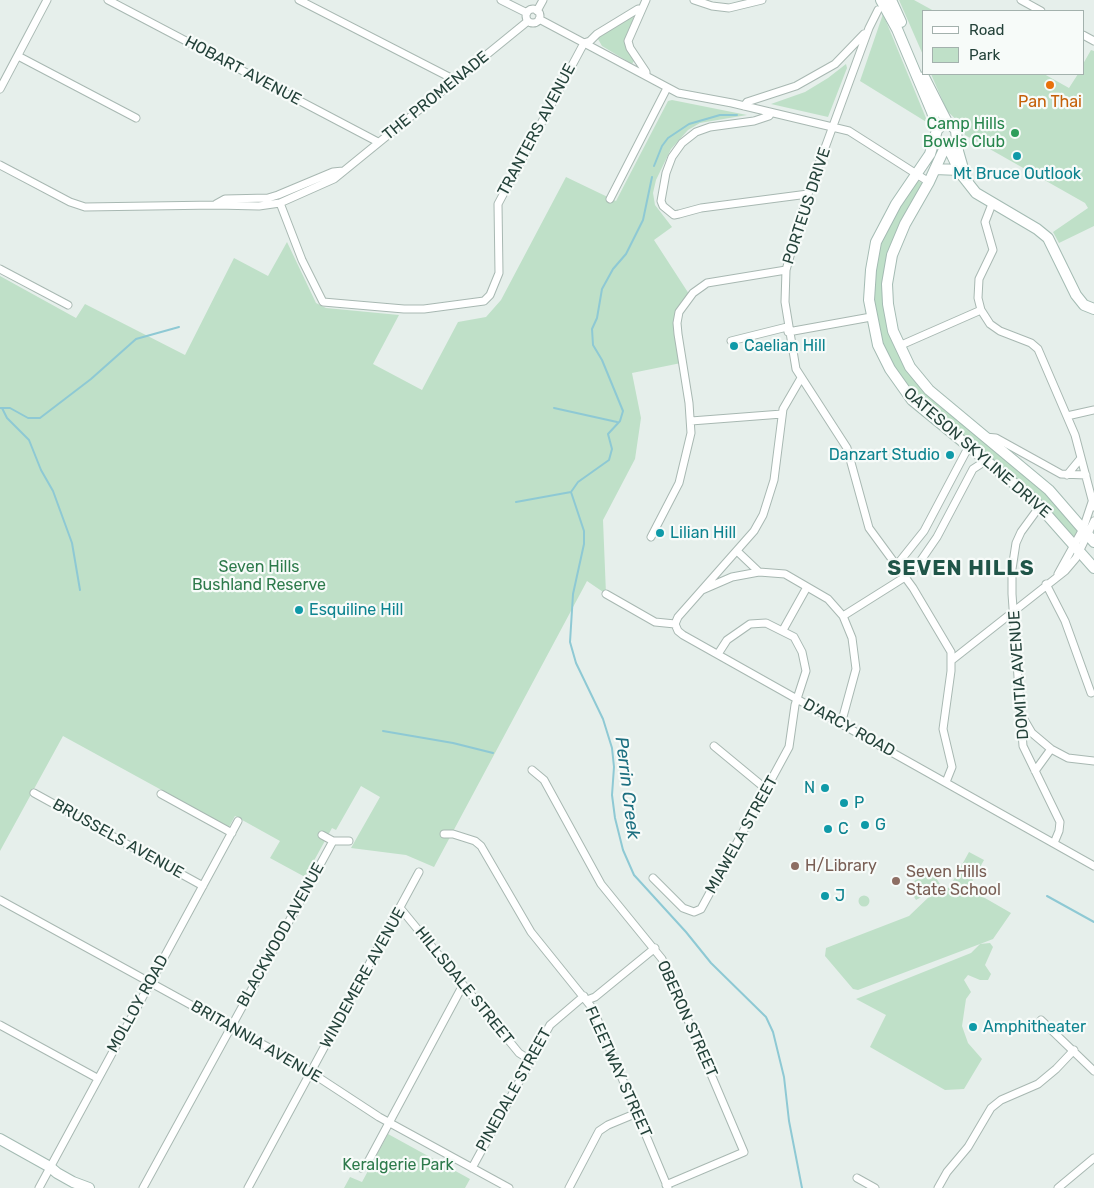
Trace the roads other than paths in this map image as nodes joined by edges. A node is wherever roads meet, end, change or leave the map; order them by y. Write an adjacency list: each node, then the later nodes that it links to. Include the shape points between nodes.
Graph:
1 (47, 0): 20 (street)
2 (108, 0): 33 (street, HOBART AVENUE)
3 (299, 0): 24 (street)
4 (501, 0): 16 (street)
5 (543, 0): 15 (street)
6 (646, 0): 12 (street)
7 (694, 0): 8 (street, via 729,8)
8 (762, 0)
9 (882, 0): 32 (main road, via 932,112)
10 (891, 0): 21 (main road)
11 (1021, 0): 14 (street)
12 (642, 9): 19 (street, TRANTERS AVENUE); 22 (street, via 628,40)
13 (878, 10): 18 (street, PORTEUS DRIVE)
14 (1039, 10)
15 (537, 11): 16 (street, via 532,10); 17 (street)
16 (527, 17): 17 (street, via 534,23); 24 (street, THE PROMENADE)
17 (539, 19): 19 (street)
18 (869, 28): 27 (street, via 835,64 796,86 747,102); 31 (street, PORTEUS DRIVE)
19 (584, 43): 22 (street); 44 (street, TRANTERS AVENUE, via 498,204 499,273 490,295 478,303 424,309 324,302 302,260)
20 (18, 56): 26 (street); 29 (street)
21 (922, 71)
22 (646, 75): 25 (street)
23 (924, 75): 30 (main road)
24 (455, 80): 33 (street, THE PROMENADE)
25 (667, 88): 27 (street, via 694,97); 43 (street)
26 (0, 89)
27 (744, 106): 28 (street)
28 (771, 112): 31 (street); 42 (street, via 769,116 754,121 696,132 682,144 666,173 661,200 663,206 674,214)
29 (136, 118)
30 (948, 124): 32 (main road, via 942,126); 34 (main road, via 956,130)
31 (834, 126): 39 (street, via 849,131); 42 (street, PORTEUS DRIVE)
32 (937, 134): 34 (main road, via 940,143); 39 (main road, OATESON SKYLINE DRIVE, via 930,154)
33 (378, 142): 38 (street, THE PROMENADE)
34 (950, 144): 36 (main road, OATESON SKYLINE DRIVE); 37 (main road); 40 (main road)
35 (0, 165): 46 (street, THE PROMENADE, via 85,207)
36 (935, 168): 37 (main road); 41 (main road, OATESON SKYLINE DRIVE)
37 (959, 170): 40 (main road)
38 (343, 171): 44 (street, THE PROMENADE, via 324,184); 46 (street, THE PROMENADE, via 333,172 278,195 225,199)
39 (916, 173): 41 (street); 52 (main road, OATESON SKYLINE DRIVE, via 884,223 876,242 870,280)
40 (966, 179): 45 (main road)
41 (929, 182): 55 (main road, OATESON SKYLINE DRIVE, via 901,231 889,270 888,304)
42 (808, 194): 48 (street, PORTEUS DRIVE)
43 (610, 198)
44 (280, 203): 46 (street, THE PROMENADE)
45 (992, 204): 50 (main road, via 1038,229 1048,238 1076,295 1084,305); 51 (street, via 985,222 993,250 979,279)
46 (216, 205)
47 (0, 269): 49 (street)
48 (786, 270): 53 (street, PORTEUS DRIVE, via 784,290); 60 (street, via 717,280 698,288 685,301 677,323)
49 (68, 305)
50 (1094, 309)
51 (981, 310): 55 (street); 59 (street, via 990,324 1000,331 1036,347)
52 (871, 317): 53 (street); 62 (main road, OATESON SKYLINE DRIVE, via 878,345 900,384 916,403)
53 (788, 330): 54 (street); 56 (street, PORTEUS DRIVE, via 792,357)
54 (731, 341)
55 (899, 346): 61 (main road, OATESON SKYLINE DRIVE, via 910,367 929,390)
56 (801, 378): 58 (street, via 784,404); 74 (street, PORTEUS DRIVE, via 847,448 866,521)
57 (1094, 410): 59 (street)
58 (782, 414): 60 (street); 73 (street, via 774,480 763,515)
59 (1067, 416): 63 (street)
60 (691, 421): 71 (street, via 688,453 679,483)
61 (985, 437): 65 (street, OATESON SKYLINE DRIVE, via 996,438); 70 (main road, OATESON SKYLINE DRIVE, via 1049,490)
62 (969, 446): 64 (main road, OATESON SKYLINE DRIVE); 74 (street, via 924,531)
63 (1081, 458): 65 (street); 66 (street)
64 (987, 460): 68 (main road, OATESON SKYLINE DRIVE); 77 (street, via 975,466 937,537)
65 (1067, 476): 66 (street, OATESON SKYLINE DRIVE)
66 (1086, 476): 67 (street)
67 (1093, 500): 70 (street)
68 (1040, 506): 72 (main road, OATESON SKYLINE DRIVE); 82 (street, DOMITIA AVENUE, via 1016,543 1012,569)
69 (1094, 521): 70 (street)
70 (1089, 535): 72 (street)
71 (651, 537)
72 (1077, 548): 75 (main road, OATESON SKYLINE DRIVE); 78 (street, via 1073,563)
73 (737, 551): 76 (street); 80 (street)
74 (896, 566): 77 (street, PORTEUS DRIVE)
75 (1094, 568)
76 (758, 572): 79 (street, via 781,573); 80 (street, via 732,577)
77 (905, 577): 83 (street); 87 (street, PORTEUS DRIVE, via 947,644)
78 (1046, 584): 82 (street); 88 (street, via 1065,621)
79 (807, 587): 83 (street, via 828,599); 85 (street)
80 (700, 591): 84 (street)
81 (606, 594): 84 (street, via 655,622)
82 (1014, 611): 87 (street); 90 (street, DOMITIA AVENUE)
83 (843, 616): 91 (street, via 852,638 856,669)
84 (676, 624): 86 (street, D'ARCY ROAD, via 678,631)
85 (783, 630): 86 (street, via 766,623 750,624 727,640); 89 (street, MIAWELA STREET, via 794,637 802,652 806,671)
86 (718, 654): 89 (street, D'ARCY ROAD)
87 (952, 660): 97 (street, PORTEUS DRIVE, via 943,729 952,768)
88 (1091, 693)
89 (797, 699): 91 (street, D'ARCY ROAD); 98 (street, MIAWELA STREET, via 789,747)
90 (1021, 714): 93 (street, via 1032,732); 96 (street, DOMITIA AVENUE, via 1024,746)
91 (841, 724): 97 (street, D'ARCY ROAD)
92 (714, 746): 98 (street)
93 (1051, 750): 94 (street, via 1068,758); 96 (street)
94 (1094, 761)
95 (532, 770): 114 (street, OBERON STREET, via 544,780 601,884)
96 (1035, 771): 107 (street, DOMITIA AVENUE, via 1060,822)
97 (946, 782): 107 (street, D'ARCY ROAD)
98 (766, 789): 110 (street, MIAWELA STREET, via 699,912 683,908)
99 (34, 793): 111 (street, BRUSSELS AVENUE)
100 (161, 794): 102 (street)
101 (238, 820): 102 (street, MOLLOY ROAD)
102 (232, 833): 111 (street, MOLLOY ROAD)
103 (444, 834): 117 (street, FLEETWAY STREET, via 453,834 481,846 531,932)
104 (322, 835): 105 (street)
105 (332, 840): 106 (street); 120 (street, BLACKWOOD AVENUE)
106 (349, 841)
107 (1054, 843): 108 (street, D'ARCY ROAD)
108 (1094, 866)
109 (419, 872): 113 (street, WINDEMERE AVENUE)
110 (653, 878)
111 (203, 886): 115 (street, MOLLOY ROAD)
112 (0, 900): 115 (street, BRITANNIA AVENUE)
113 (401, 909): 116 (street, HILLSDALE STREET); 124 (street, WINDEMERE AVENUE)
114 (655, 948): 117 (street, PINEDALE STREET, via 595,997); 135 (street, OBERON STREET, via 666,966 744,1152)
115 (151, 982): 120 (street, BRITANNIA AVENUE); 125 (street, MOLLOY ROAD)
116 (463, 985): 122 (street, HILLSDALE STREET, via 519,1053); 127 (street)
117 (585, 998): 122 (street, PINEDALE STREET, via 550,1025); 126 (street, FLEETWAY STREET)
118 (1041, 1020): 121 (street)
119 (0, 1025): 125 (street)
120 (231, 1026): 124 (street, BRITANNIA AVENUE); 137 (street, BLACKWOOD AVENUE)
121 (1074, 1050): 123 (street); 142 (street, via 1038,1084 1001,1100 991,1108)
122 (530, 1060): 132 (street, PINEDALE STREET)
123 (1094, 1071)
124 (312, 1072): 127 (street, BRITANNIA AVENUE); 138 (street, WINDEMERE AVENUE)
125 (97, 1078): 130 (street, MOLLOY ROAD)
126 (636, 1113): 135 (street, FLEETWAY STREET); 140 (street, via 599,1132)
127 (388, 1123): 131 (street, via 368,1162); 132 (street, BRITANNIA AVENUE)
128 (0, 1139): 130 (main road)
129 (1094, 1158): 143 (street)
130 (50, 1167): 134 (main road, via 67,1173); 136 (street, MOLLOY ROAD)
131 (361, 1168)
132 (472, 1168): 139 (street, BRITANNIA AVENUE)
133 (857, 1178): 141 (street)
134 (86, 1187)
135 (667, 1187)
136 (39, 1188)
137 (143, 1188)
138 (248, 1188)
139 (509, 1188)
140 (569, 1188)
141 (876, 1188)
142 (938, 1188)
143 (1058, 1188)

